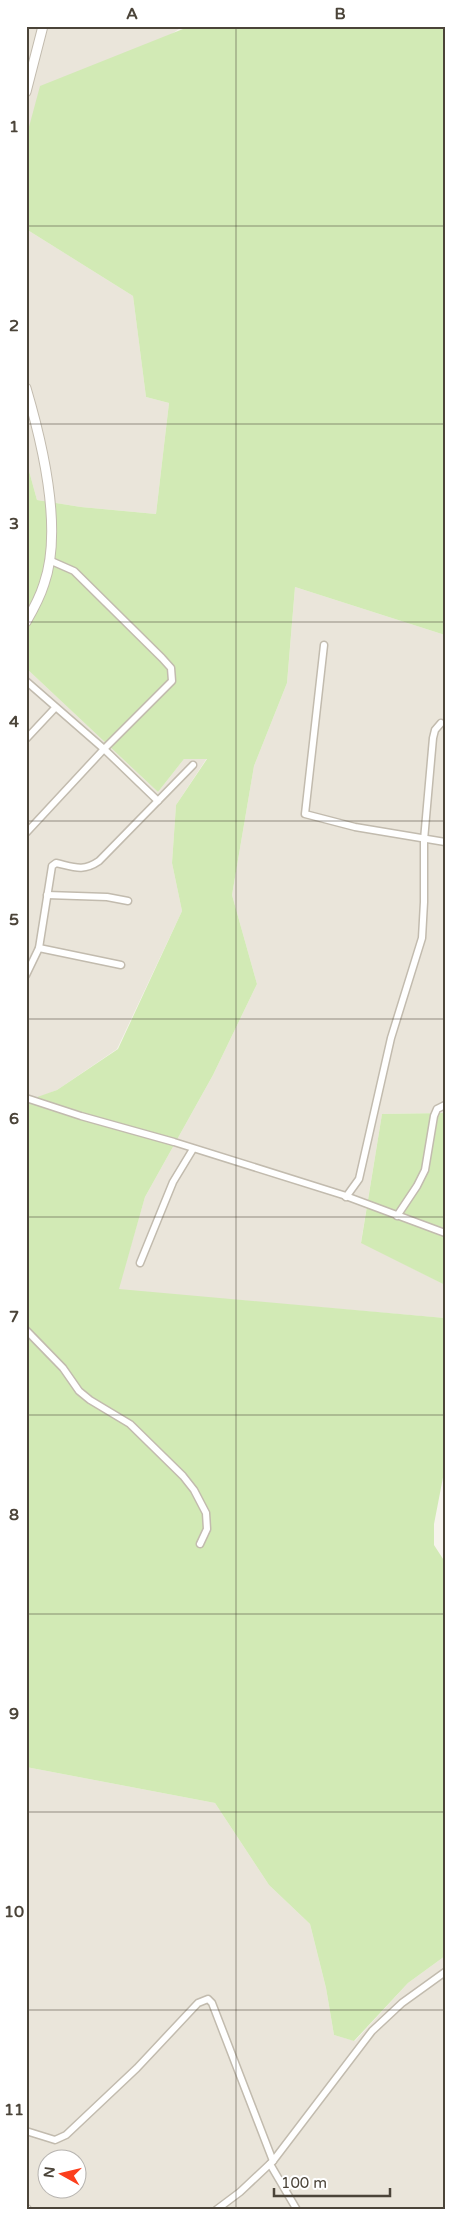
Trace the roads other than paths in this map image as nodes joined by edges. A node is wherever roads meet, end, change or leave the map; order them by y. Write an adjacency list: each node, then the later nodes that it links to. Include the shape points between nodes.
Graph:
1 (43, 26): 2 (street)
2 (26, 90)
3 (26, 388): 4 (street, via 44,461 52,529)
4 (49, 560): 5 (street, via 44,583); 11 (street, via 74,571 171,668 172,681)
5 (26, 622)
6 (324, 645): 15 (street, via 305,814)
7 (26, 681): 8 (street)
8 (55, 708): 10 (street); 11 (street)
9 (441, 723): 15 (street, via 434,738)
10 (26, 739)
11 (104, 749): 13 (street); 14 (street)
12 (193, 766): 13 (street)
13 (158, 801): 17 (street, via 90,868 56,863 52,866)
14 (26, 833)
15 (424, 840): 16 (street); 25 (street, via 422,938 391,1038 359,1179)
16 (445, 842)
17 (47, 895): 18 (street, via 107,896); 19 (street)
18 (128, 901)
19 (38, 948): 20 (street); 21 (street)
20 (121, 965)
21 (26, 975)
22 (26, 1098): 24 (street)
23 (445, 1106): 26 (street, via 434,1116 425,1170)
24 (193, 1149): 25 (street); 28 (street, via 173,1182)
25 (346, 1197): 26 (street)
26 (397, 1216): 27 (street)
27 (445, 1233)
28 (140, 1263)
29 (26, 1330): 30 (street, via 63,1368 79,1392 130,1424 188,1483 208,1520)
30 (200, 1544)
31 (445, 1972): 33 (street, via 402,2003 372,2031)
32 (26, 2132): 33 (street, via 55,2140 66,2136 204,1999 212,2003)
33 (271, 2162): 34 (street); 35 (street)
34 (216, 2210)
35 (297, 2210)

